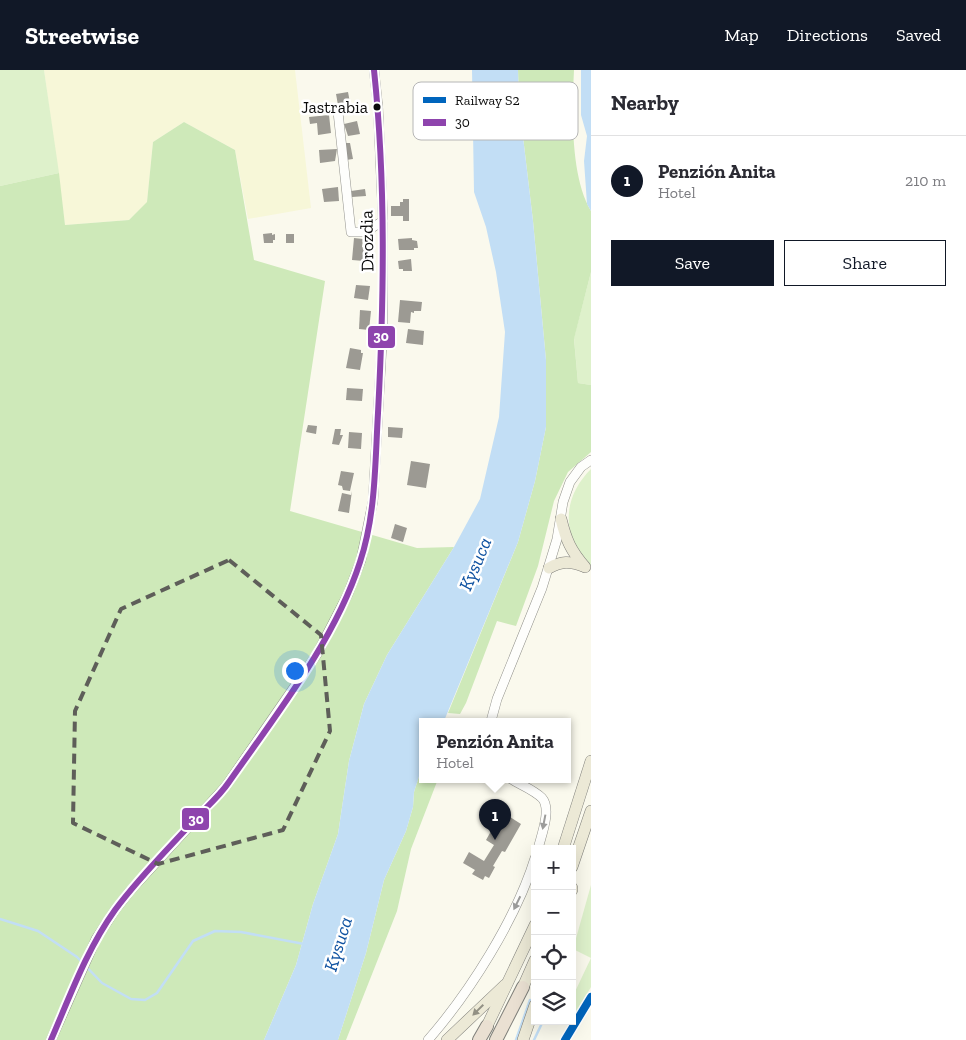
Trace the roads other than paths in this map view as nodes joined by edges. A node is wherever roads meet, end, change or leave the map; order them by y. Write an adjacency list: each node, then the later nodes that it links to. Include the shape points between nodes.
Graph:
1 (374, 70): 3 (street, Drozdia)
2 (338, 112): 3 (street, via 351,232 366,232)
3 (383, 221): 22 (street, Drozdia, via 383,325 373,501 361,560 348,594 317,654 226,786 115,910 96,939)
4 (591, 460): 5 (street, via 570,482)
5 (561, 520): 6 (street); 7 (main road, via 574,555)
6 (549, 568): 7 (main road, via 565,561); 8 (street)
7 (588, 569)
8 (492, 718)
9 (591, 761): 13 (main road)
10 (518, 783): 12 (street, one-way to 12, via 545,802 547,811)
11 (591, 811): 14 (main road)
12 (539, 845)
13 (565, 845)
14 (576, 855)
15 (531, 871): 23 (street, one-way to 23, via 486,959 450,1014)
16 (531, 934): 18 (main road)
17 (531, 969): 19 (main road)
18 (510, 981): 21 (main road); 24 (main road, one-way to 24)
19 (523, 987): 26 (highway)
20 (531, 1017): 27 (main road)
21 (487, 1026): 25 (highway)
22 (51, 1040)
23 (428, 1040)
24 (447, 1040)
25 (479, 1040)
26 (496, 1040)
27 (523, 1040)

